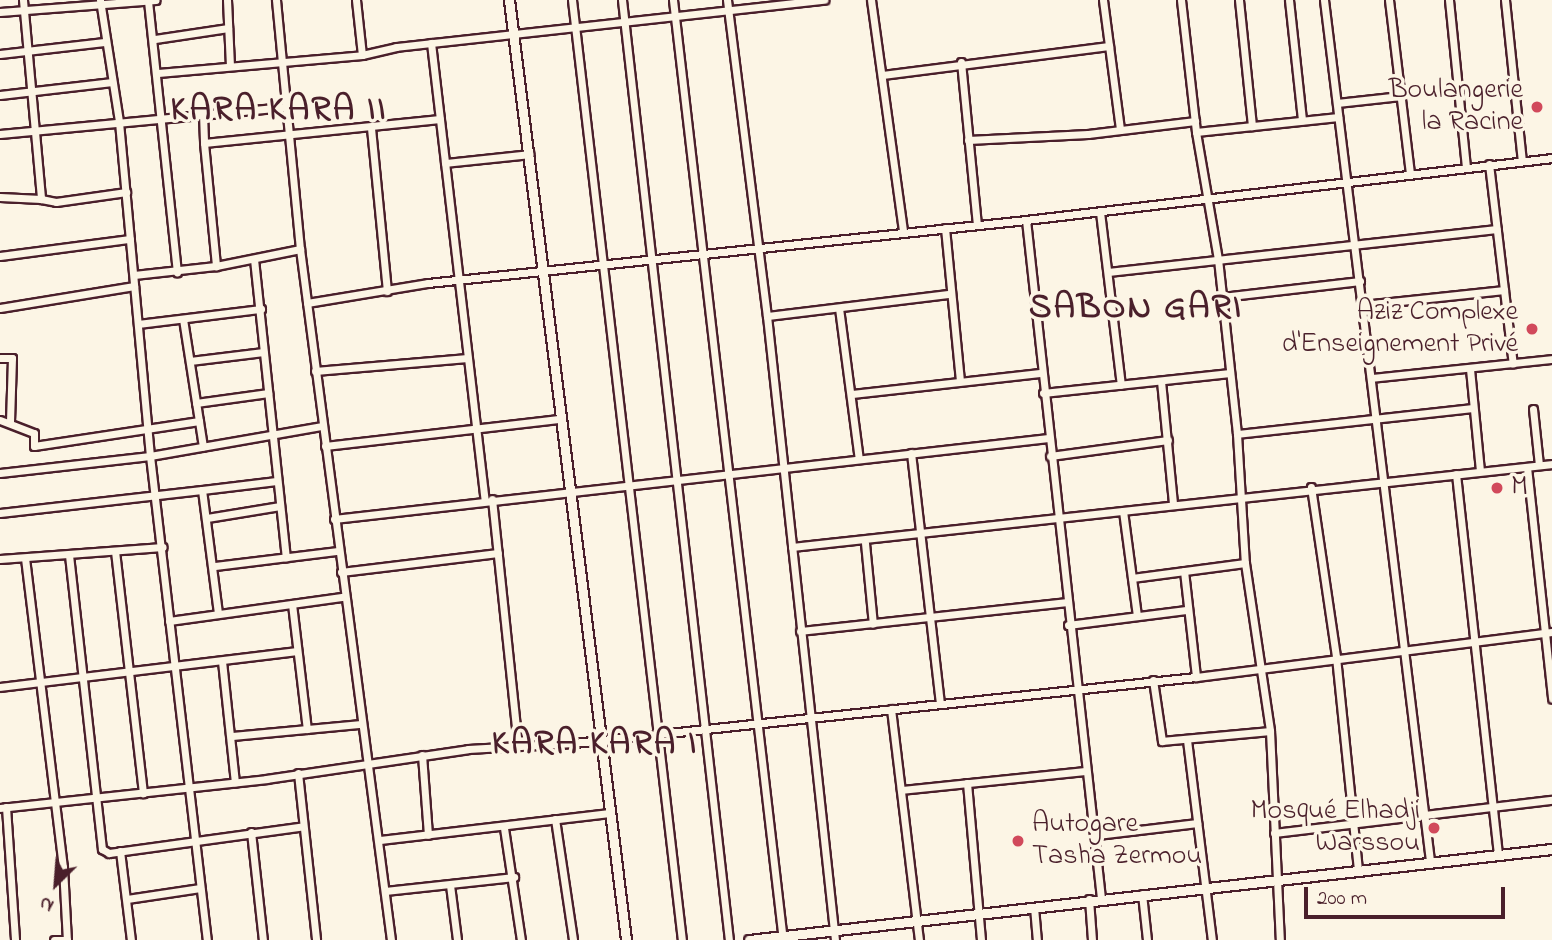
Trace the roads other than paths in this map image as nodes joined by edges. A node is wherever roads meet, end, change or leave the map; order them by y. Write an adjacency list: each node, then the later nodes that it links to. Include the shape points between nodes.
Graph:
1 (23, 0): 24 (street)
2 (227, 0): 29 (street)
3 (276, 0): 39 (street)
4 (356, 0): 38 (street)
5 (509, 0): 31 (street)
6 (572, 0): 30 (street)
7 (622, 0): 28 (street)
8 (673, 0): 27 (street)
9 (727, 0): 26 (street)
10 (824, 0): 22 (street)
11 (871, 0): 43 (street)
12 (1103, 0): 35 (street)
13 (1181, 0): 55 (street)
14 (1239, 0): 57 (street)
15 (1290, 0): 54 (street)
16 (1324, 0): 48 (street)
17 (1401, 0): 21 (street)
18 (1449, 0): 71 (street)
19 (1506, 0): 68 (street)
20 (152, 1): 23 (street); 32 (street)
21 (1389, 1): 47 (street)
22 (799, 2): 26 (street)
23 (100, 3): 24 (street); 33 (street)
24 (24, 10): 25 (street); 36 (street)
25 (0, 12)
26 (729, 12): 27 (street); 86 (street)
27 (676, 19): 28 (street); 88 (street)
28 (625, 25): 30 (street); 91 (street)
29 (228, 28): 32 (street); 41 (street)
30 (576, 30): 31 (street); 94 (street)
31 (513, 37): 34 (street); 66 (street)
32 (155, 39): 42 (street)
33 (104, 42): 36 (street); 44 (street)
34 (431, 43): 38 (street); 53 (street)
35 (1109, 46): 40 (street); 59 (street)
36 (30, 50): 37 (street); 45 (street)
37 (0, 54)
38 (362, 55): 39 (street)
39 (282, 60): 41 (street); 49 (street)
40 (961, 62): 43 (street); 64 (street)
41 (230, 65): 42 (street)
42 (158, 73): 51 (street)
43 (882, 75): 83 (street)
44 (112, 82): 45 (street); 56 (street)
45 (33, 90): 46 (street); 60 (street)
46 (0, 95)
47 (1401, 96): 48 (street); 72 (street)
48 (1337, 103): 52 (street)
49 (288, 107): 50 (street); 63 (street)
50 (203, 113): 51 (street); 65 (street)
51 (159, 117): 56 (street); 95 (street)
52 (1338, 117): 54 (street); 73 (street)
53 (440, 119): 58 (street); 69 (street)
54 (1302, 120): 57 (street)
55 (1195, 121): 59 (street); 61 (street)
56 (120, 122): 60 (street); 74 (street)
57 (1252, 126): 61 (street)
58 (371, 128): 63 (street); 103 (street)
59 (1120, 130): 64 (street)
60 (38, 132): 62 (street); 76 (street)
61 (1196, 132): 77 (street)
62 (0, 134)
63 (290, 138): 65 (street); 87 (street)
64 (968, 140): 80 (street)
65 (204, 143): 93 (street)
66 (530, 155): 69 (street); 96 (street)
67 (1552, 159): 68 (street)
68 (1522, 161): 70 (street)
69 (445, 163): 99 (street)
70 (1489, 164): 71 (street); 82 (street)
71 (1466, 167): 72 (street)
72 (1410, 174): 73 (street)
73 (1345, 182): 77 (street); 85 (street)
74 (126, 192): 76 (street, via 55,202); 84 (street)
75 (0, 197): 76 (street)
76 (41, 199)
77 (1206, 199): 78 (street); 92 (street)
78 (1100, 212): 79 (street); 97 (street)
79 (1026, 220): 80 (street); 122 (street)
80 (977, 224): 81 (street)
81 (945, 228): 83 (street); 104 (street)
82 (1497, 229): 85 (street); 102 (street)
83 (903, 232): 86 (street)
84 (130, 239): 89 (street); 98 (street)
85 (1354, 244): 92 (street); 100 (street)
86 (757, 248): 88 (street); 111 (street)
87 (300, 249): 90 (street); 106 (street)
88 (702, 253): 91 (street); 158 (street)
89 (0, 256)
90 (254, 259): 93 (street); 110 (street)
91 (653, 259): 94 (street); 160 (street)
92 (1218, 259): 97 (street); 105 (street)
93 (216, 266): 95 (street)
94 (600, 267): 96 (street); 163 (street)
95 (177, 272): 98 (street)
96 (544, 272): 99 (street); 135 (street)
97 (1108, 272): 127 (street)
98 (134, 275): 101 (street)
99 (459, 279): 103 (street); 116 (street)
100 (1360, 281): 105 (street); 107 (street)
101 (135, 286): 108 (street); 113 (street)
102 (1504, 290): 107 (street); 119 (street)
103 (387, 291): 106 (street)
104 (949, 294): 109 (street); 125 (street)
105 (1222, 297): 123 (street)
106 (307, 303): 121 (street)
107 (1363, 305): 124 (street)
108 (0, 308)
109 (839, 308): 111 (street); 130 (street)
110 (261, 309): 112 (street); 114 (street)
111 (768, 316): 155 (street)
112 (183, 319): 113 (street); 118 (street)
113 (138, 324): 141 (street)
114 (263, 352): 118 (street); 128 (street)
115 (0, 358): 138 (street, via 12,358)
116 (467, 358): 121 (street); 140 (street)
117 (1552, 359): 119 (street)
118 (190, 361): 131 (street)
119 (1513, 364): 120 (street)
120 (1470, 369): 124 (street); 132 (street)
121 (315, 371): 139 (street)
122 (1040, 373): 125 (street); 129 (street)
123 (1230, 373): 126 (street); 143 (street)
124 (1371, 378): 134 (street)
125 (960, 381): 130 (street)
126 (1161, 381): 127 (street); 145 (street)
127 (1121, 385): 129 (street)
128 (268, 393): 131 (street); 142 (street)
129 (1043, 393): 144 (street)
130 (852, 394): 151 (street)
131 (196, 403): 137 (street)
132 (1472, 408): 134 (street); 156 (street)
133 (1533, 409): 153 (street)
134 (1379, 418): 143 (street); 162 (street)
135 (560, 419): 140 (street); 166 (street)
136 (0, 420): 138 (street)
137 (199, 421): 141 (street); 146 (street)
138 (10, 422): 141 (street, via 34,433 34,446)
139 (322, 426): 142 (street); 147 (street)
140 (475, 428): 147 (street); 169 (street)
141 (148, 432): 149 (street)
142 (272, 434): 146 (street); 161 (street)
143 (1237, 434): 168 (street)
144 (1048, 438): 148 (street); 150 (street)
145 (1168, 440): 150 (street); 170 (street)
146 (202, 446): 149 (street)
147 (325, 446): 175 (street)
148 (911, 453): 151 (street); 177 (street)
149 (150, 456): 157 (street); 167 (street)
150 (1050, 456): 176 (street)
151 (859, 459): 155 (street)
152 (1552, 464): 153 (street)
153 (1539, 466): 154 (street)
154 (1527, 467): 156 (street); 204 (street)
155 (784, 469): 158 (street); 180 (street)
156 (1480, 471): 159 (street)
157 (0, 473)
158 (729, 474): 160 (street); 223 (street)
159 (1456, 474): 162 (street); 205 (street)
160 (678, 480): 163 (street); 225 (street)
161 (276, 481): 165 (street); 171 (street)
162 (1382, 481): 164 (street); 206 (street)
163 (628, 485): 166 (street); 228 (street)
164 (1311, 487): 168 (street); 208 (street)
165 (202, 490): 167 (street); 174 (street)
166 (570, 491): 169 (street); 230 (street)
167 (155, 494): 173 (street); 179 (street)
168 (1241, 497): 170 (street); 188 (street)
169 (489, 499): 175 (street); 183 (street)
170 (1173, 504): 172 (street)
171 (279, 506): 174 (street); 185 (street)
172 (1123, 511): 176 (street); 192 (street)
173 (0, 513)
174 (208, 518): 189 (street)
175 (334, 519): 182 (street)
176 (1056, 520): 177 (street); 194 (street)
177 (923, 536): 178 (street); 199 (street)
178 (865, 543): 180 (street); 201 (street)
179 (163, 547): 181 (street); 200 (street)
180 (792, 547): 203 (street)
181 (115, 551): 184 (street); 212 (street)
182 (338, 551): 185 (street); 191 (street)
183 (499, 553): 191 (street); 232 (street)
184 (69, 555): 186 (street); 214 (street)
185 (286, 557): 189 (street)
186 (25, 558): 187 (street); 216 (street)
187 (0, 559)
188 (1245, 564): 190 (street); 211 (street)
189 (215, 566): 197 (street)
190 (1184, 571): 192 (street); 196 (street)
191 (341, 572): 193 (street)
192 (1132, 578): 198 (street)
193 (343, 597): 195 (street); 224 (street)
194 (1066, 602): 199 (street); 202 (street)
195 (292, 604): 197 (street); 207 (street)
196 (1186, 610): 198 (street); 213 (street)
197 (218, 612): 200 (street)
198 (1137, 616): 202 (street)
199 (929, 618): 201 (street); 220 (street)
200 (169, 621): 210 (street)
201 (873, 624): 203 (street)
202 (1068, 625): 218 (street)
203 (800, 631): 222 (street)
204 (1548, 633): 205 (street); 219 (street)
205 (1472, 641): 206 (street); 245 (street)
206 (1405, 649): 208 (street); 248 (street)
207 (296, 651): 209 (street); 226 (street)
208 (1336, 657): 211 (street); 250 (street)
209 (222, 661): 210 (street); 229 (street)
210 (174, 667): 212 (street); 239 (street)
211 (1259, 668): 213 (street); 227 (street)
212 (128, 674): 214 (street); 241 (street)
213 (1196, 677): 215 (street)
214 (83, 679): 216 (street); 242 (street)
215 (1153, 680): 218 (street); 231 (street, via 1163,741)
216 (42, 682): 217 (street); 244 (street)
217 (0, 687)
218 (1075, 687): 220 (street); 235 (street)
219 (1552, 699)
220 (940, 702): 221 (street)
221 (891, 709): 222 (street); 240 (street)
222 (811, 716): 223 (street); 278 (street)
223 (757, 723): 225 (street); 279 (street)
224 (360, 724): 226 (street); 234 (street)
225 (708, 728): 228 (street); 293 (street)
226 (307, 729): 229 (street)
227 (1270, 731): 231 (street); 255 (street)
228 (657, 734): 230 (street); 292 (street)
229 (233, 736): 237 (street)
230 (598, 740): 232 (street); 247 (street)
231 (1187, 740): 251 (street)
232 (518, 745): 233 (street)
233 (422, 755): 234 (street); 256 (street)
234 (366, 763): 236 (street); 259 (street)
235 (1084, 771): 238 (street); 257 (street)
236 (298, 773): 237 (street); 252 (street)
237 (234, 782): 239 (street)
238 (967, 783): 240 (street); 276 (street)
239 (188, 787): 241 (street); 258 (street)
240 (901, 790): 277 (street)
241 (143, 793): 242 (street)
242 (98, 799): 244 (street); 261 (street, via 102,849)
243 (1552, 800): 245 (street)
244 (55, 802): 246 (street); 282 (street)
245 (1494, 807): 248 (street); 262 (street)
246 (3, 808): 280 (street)
247 (610, 813): 249 (street); 291 (street)
248 (1425, 816): 250 (street); 263 (street)
249 (555, 820): 253 (street); 290 (street)
250 (1353, 822): 255 (street); 264 (street)
251 (1197, 824): 257 (street); 268 (street)
252 (300, 827): 254 (street); 286 (street)
253 (505, 828): 256 (street); 265 (street)
254 (251, 832): 258 (street); 285 (street)
255 (1273, 834): 266 (street)
256 (428, 835): 259 (street)
257 (1097, 835): 272 (street)
258 (197, 840): 261 (street); 269 (street)
259 (380, 840): 270 (street)
260 (1552, 849): 262 (street)
261 (120, 851): 273 (street)
262 (1498, 855): 263 (street)
263 (1430, 861): 264 (street)
264 (1359, 870): 266 (street)
265 (513, 877): 267 (street); 289 (street)
266 (1276, 879): 268 (street); 301 (street)
267 (450, 885): 270 (street); 288 (street)
268 (1206, 886): 271 (street); 300 (street)
269 (200, 888): 273 (street); 284 (street)
270 (385, 891): 287 (street)
271 (1142, 894): 272 (street); 299 (street)
272 (1101, 898): 274 (street)
273 (127, 899): 283 (street)
274 (1088, 899): 275 (street); 298 (street)
275 (1034, 907): 276 (street); 297 (street)
276 (978, 913): 277 (street); 296 (street)
277 (916, 921): 278 (street); 295 (street)
278 (834, 935): 279 (street)
279 (783, 938): 294 (street)
280 (15, 940)
281 (54, 940): 282 (street)
282 (67, 940)
283 (131, 940)
284 (208, 940)
285 (263, 940)
286 (316, 940)
287 (391, 940)
288 (457, 940)
289 (521, 940)
290 (573, 940)
291 (626, 940)
292 (682, 940)
293 (729, 940)
294 (748, 940)
295 (919, 940)
296 (981, 940)
297 (1037, 940)
298 (1092, 940)
299 (1147, 940)
300 (1212, 940)
301 (1280, 940)

